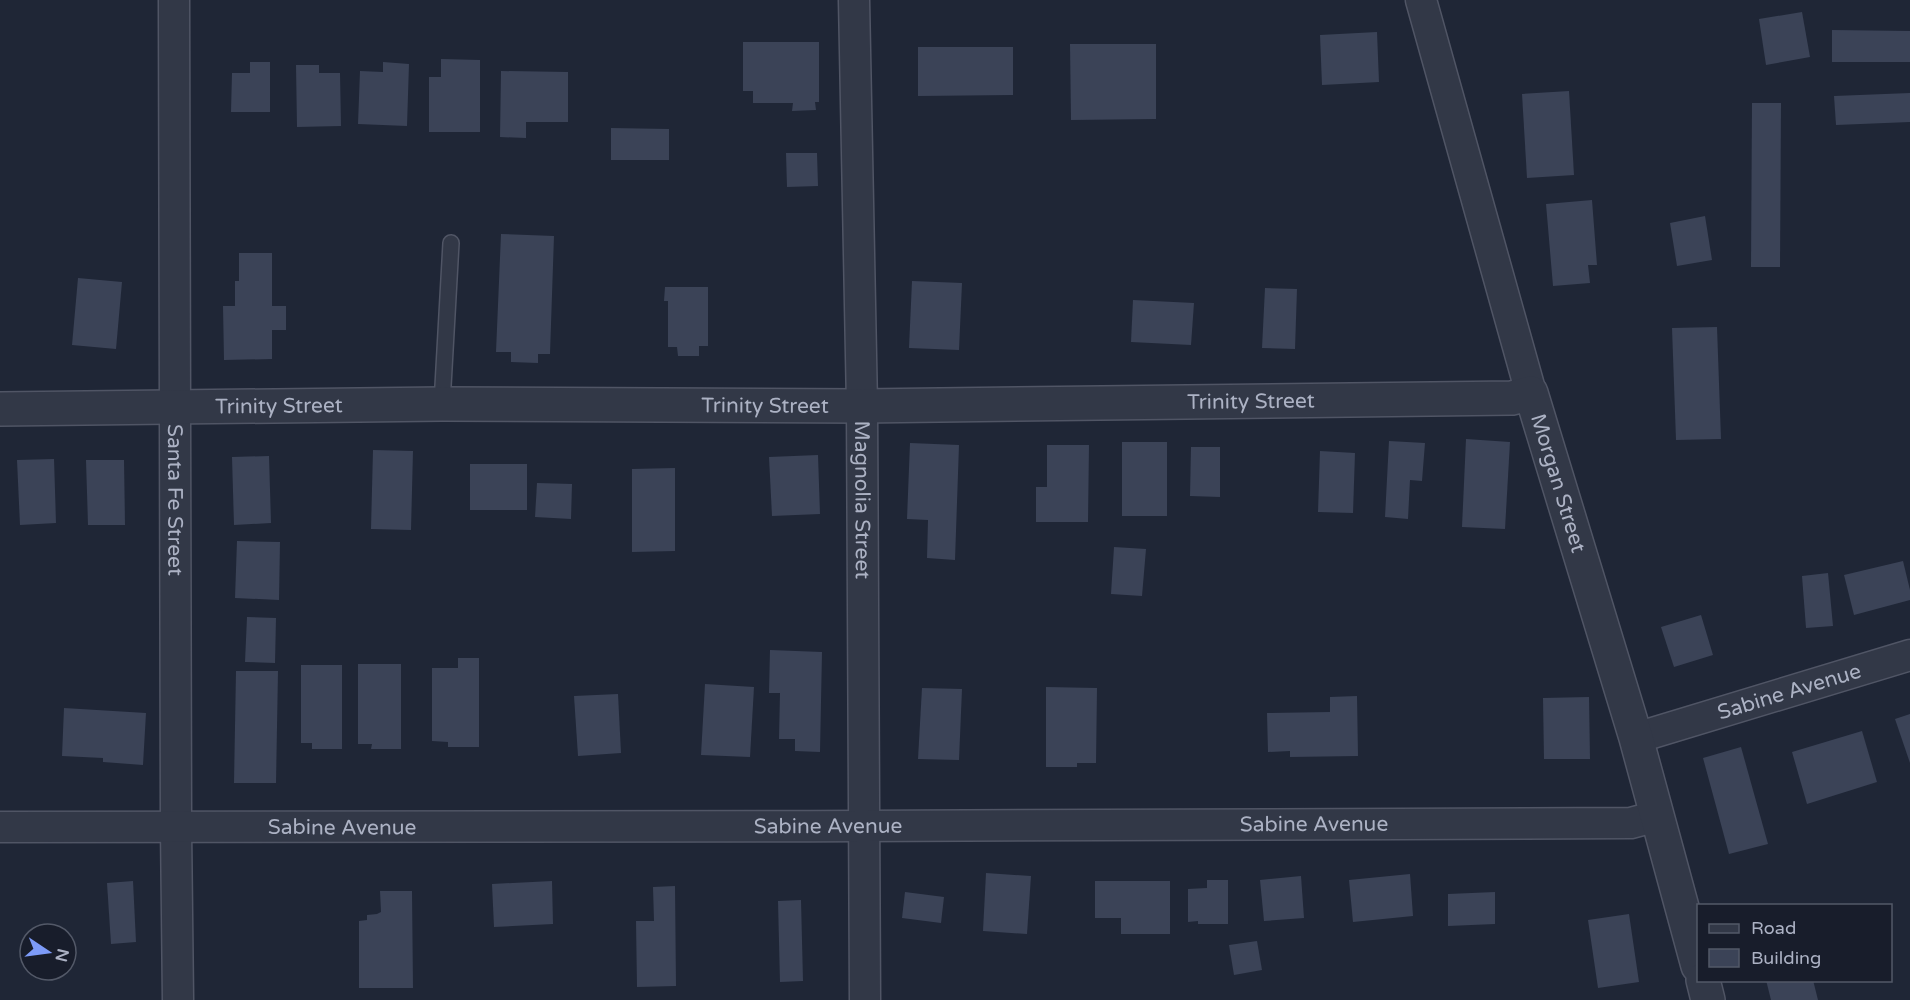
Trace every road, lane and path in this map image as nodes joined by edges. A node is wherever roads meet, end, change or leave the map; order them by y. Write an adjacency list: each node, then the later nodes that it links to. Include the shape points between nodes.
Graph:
1 (174, 0): 8 (street, Santa Fe Street)
2 (854, 0): 7 (street, Magnolia Street)
3 (1421, 0): 5 (street, Morgan Street)
4 (450, 243): 6 (lane)
5 (1531, 393): 7 (street, Trinity Street, via 1512,398); 11 (street, Morgan Street)
6 (442, 404): 7 (street, Trinity Street); 8 (street, Trinity Street)
7 (862, 406): 13 (street, Magnolia Street)
8 (176, 407): 9 (street, Trinity Street); 15 (street, Santa Fe Street)
9 (0, 409)
10 (1910, 655): 11 (street, Sabine Avenue)
11 (1636, 738): 12 (street, Morgan Street)
12 (1657, 816): 13 (street, Sabine Avenue, via 1631,823); 16 (street, Morgan Street)
13 (864, 825): 15 (street, Sabine Avenue); 19 (street, Magnolia Street)
14 (0, 827): 15 (street, Sabine Avenue)
15 (176, 828): 18 (street, Santa Fe Street)
16 (1697, 962)
17 (1703, 982): 20 (street)
18 (178, 1000)
19 (865, 1000)
20 (1708, 1000)

